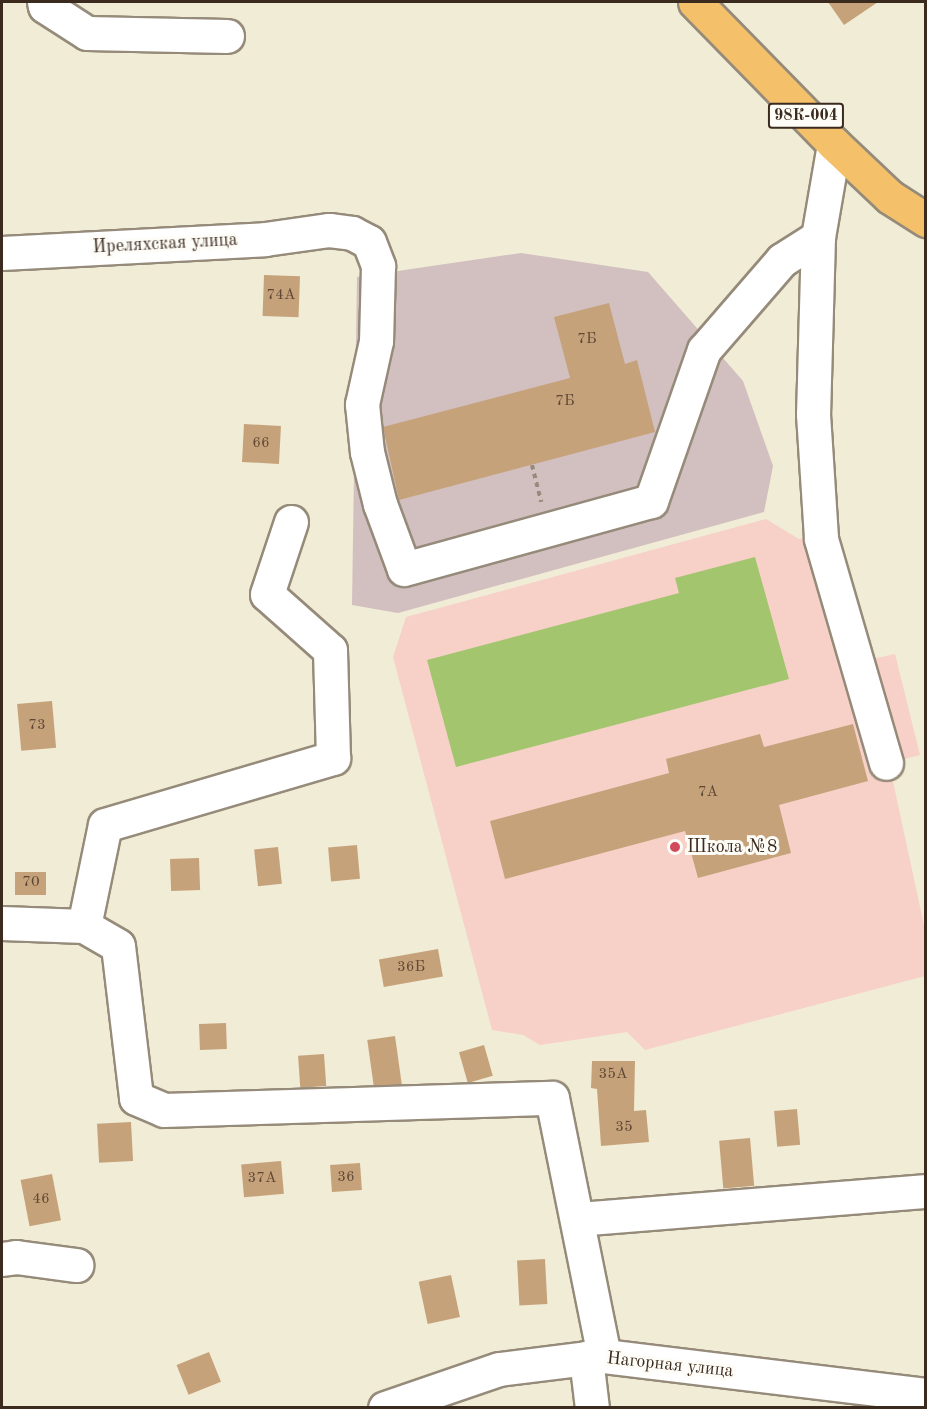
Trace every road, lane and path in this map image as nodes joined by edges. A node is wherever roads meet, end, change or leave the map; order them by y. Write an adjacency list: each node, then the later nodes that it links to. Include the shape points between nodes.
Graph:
1 (44, 2): 3 (street, via 87,33)
2 (695, 2): 4 (main road, 98К-004)
3 (227, 36)
4 (834, 144): 5 (main road, 98К-004, via 890,197); 6 (street)
5 (926, 220)
6 (818, 237): 10 (street, via 782,260 704,350 651,501); 11 (street, via 813,414 821,539)
7 (2, 253): 10 (street, Иреляхская улица, via 265,239 329,230 352,233 369,242 378,266 376,341 362,404 367,452 377,493 404,569)
8 (532, 465): 10 (path)
9 (291, 522): 13 (street, via 267,594 330,650 333,758 105,825)
10 (549, 530)
11 (886, 763)
12 (2, 922): 13 (street)
13 (84, 926): 15 (street, via 118,946 136,1098 164,1110 552,1098)
14 (926, 1191): 15 (street)
15 (576, 1219): 18 (street)
16 (2, 1259): 17 (street, via 16,1257)
17 (76, 1265)
18 (595, 1357): 19 (street, Нагорная улица); 20 (street, Нагорная улица, via 499,1369); 21 (street)
19 (926, 1395)
20 (385, 1407)
21 (592, 1407)

